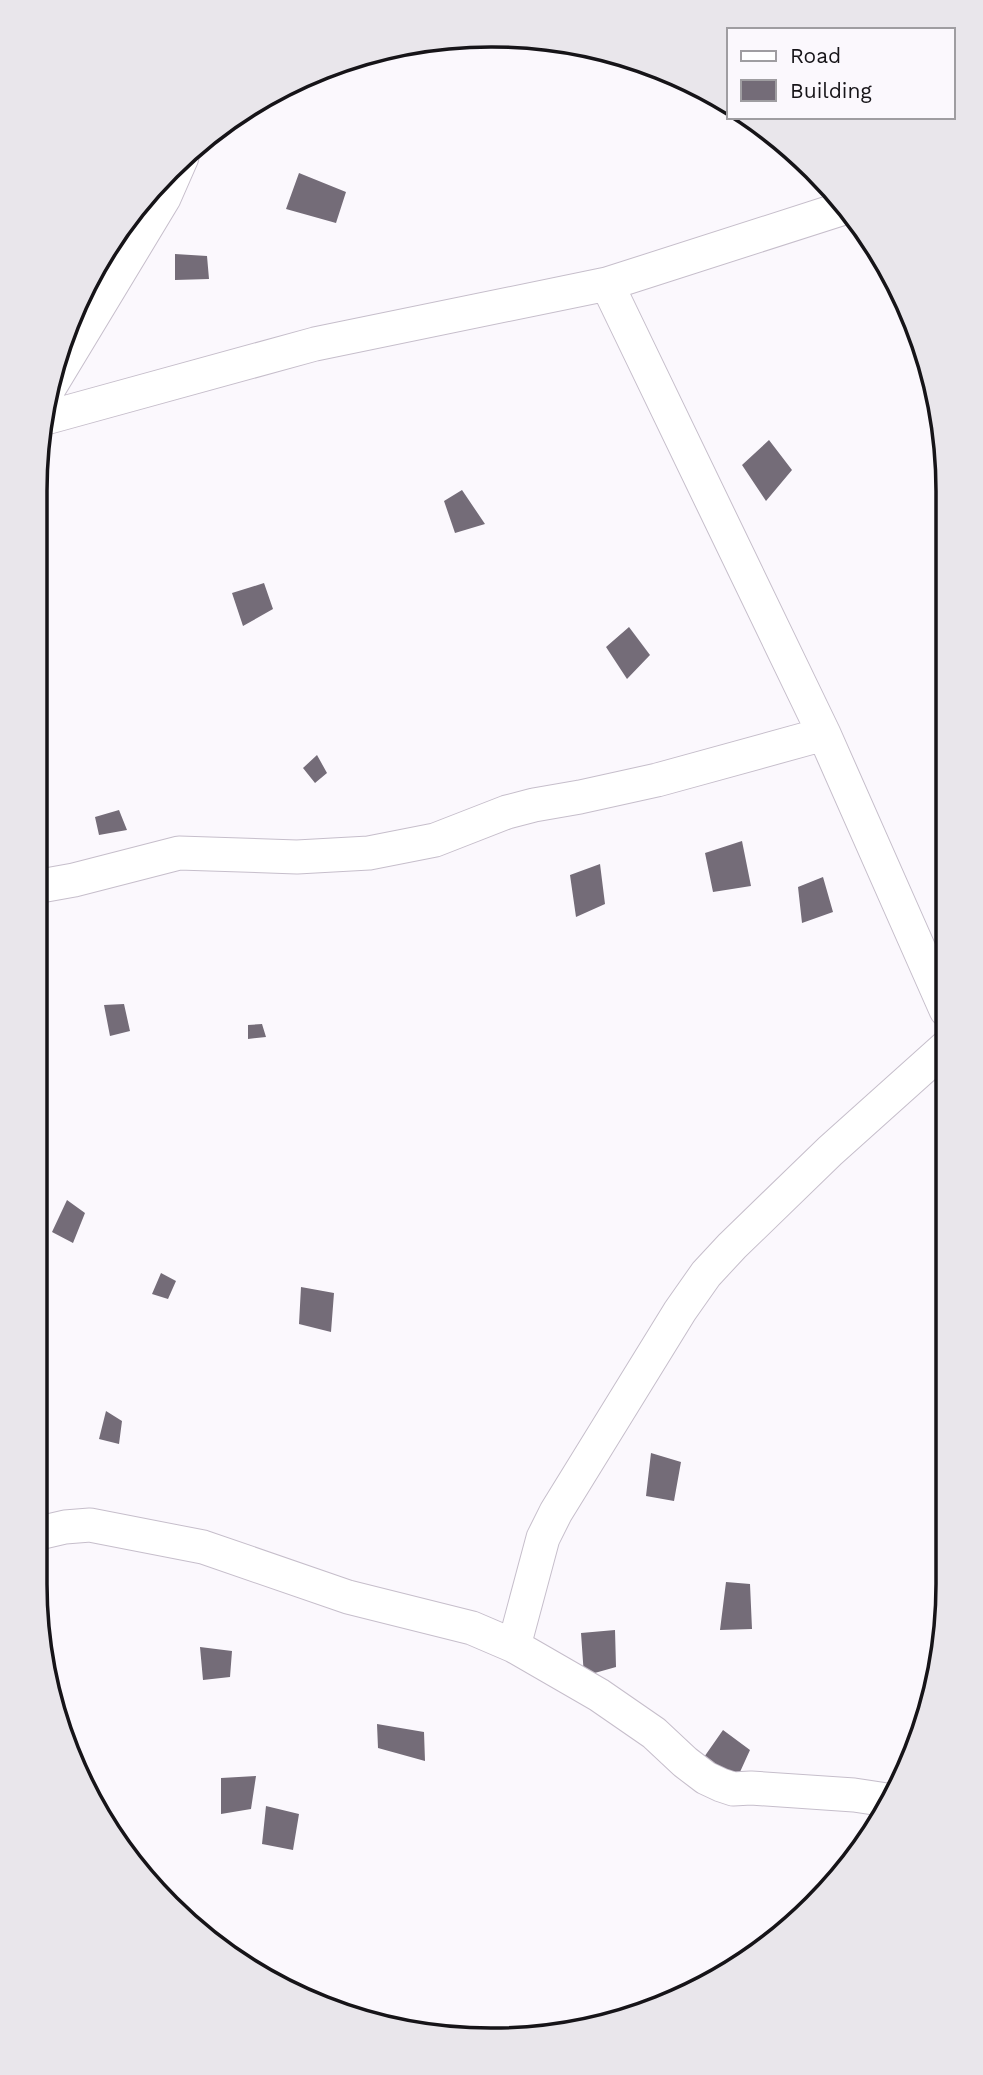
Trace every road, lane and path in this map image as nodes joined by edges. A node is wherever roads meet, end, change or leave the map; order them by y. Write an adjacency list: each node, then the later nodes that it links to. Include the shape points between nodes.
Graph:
1 (170, 184): 4 (street)
2 (836, 211): 3 (street)
3 (607, 284): 5 (street, via 315,344); 6 (street)
4 (69, 355)
5 (54, 416)
6 (824, 734): 7 (street, via 657,780 507,812 435,841 369,853 297,857 179,853); 8 (street)
7 (47, 885)
8 (936, 987)
9 (936, 1055): 11 (street, via 705,1274 543,1538)
10 (47, 1531): 11 (street, via 90,1525 203,1547 348,1597 472,1628)
11 (514, 1646): 12 (street, via 628,1714 685,1762 721,1785)
12 (880, 1799)

